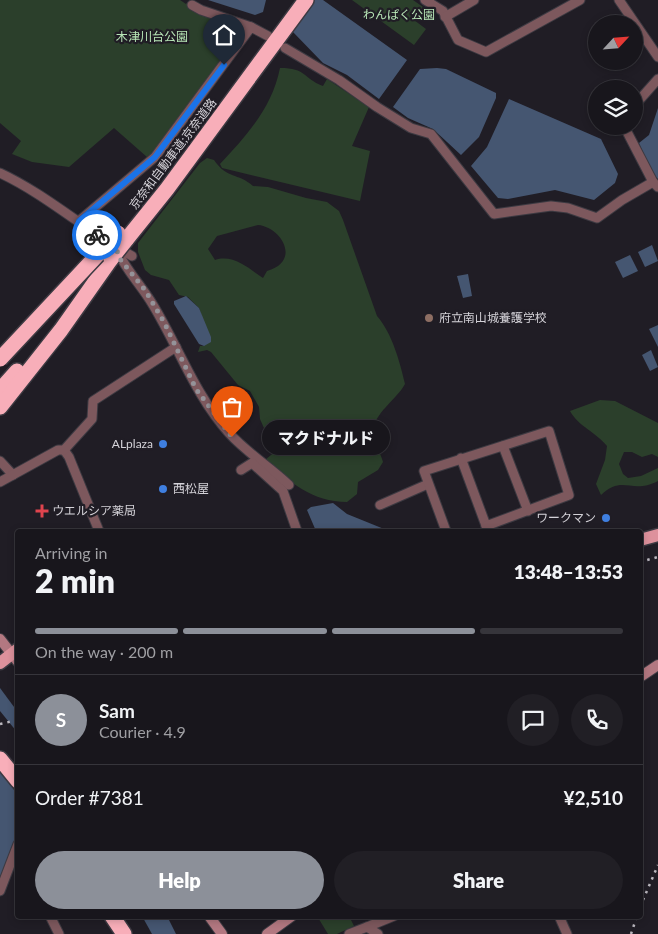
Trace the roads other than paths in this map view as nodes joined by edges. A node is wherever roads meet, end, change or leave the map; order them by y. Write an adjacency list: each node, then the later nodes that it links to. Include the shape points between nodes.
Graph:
1 (306, 0): 9 (highway, 京奈和自動車道;京奈道路)
2 (425, 0): 7 (street, via 443,12)
3 (474, 0): 7 (street)
4 (580, 0): 7 (street, via 486,52 458,40)
5 (619, 0): 10 (street)
6 (192, 5): 8 (street)
7 (445, 17)
8 (252, 27): 9 (street); 16 (street, via 155,157)
9 (277, 41): 15 (street, via 377,108 411,128 431,134 494,214 551,206 597,218 622,200); 17 (highway, 京奈和自動車道;京奈道路, via 208,133)
10 (658, 57)
11 (658, 79): 12 (street)
12 (643, 96)
13 (629, 135): 15 (street)
14 (0, 172): 16 (street)
15 (655, 184)
16 (79, 221): 17 (street)
17 (115, 244): 18 (street); 19 (street, via 120,259 145,290); 20 (highway, bridge); 21 (highway); 22 (highway, via 61,330)
18 (132, 256)
19 (176, 347): 24 (street, via 93,401 92,419); 31 (street, via 196,389 228,431)
20 (0, 360)
21 (0, 390)
22 (0, 407)
23 (503, 446): 25 (street); 33 (street); 33 (street, via 549,431 569,495)
24 (64, 450): 28 (street, via 58,450); 34 (street)
25 (461, 458): 30 (street, via 424,471); 37 (street)
26 (0, 461): 28 (street)
27 (241, 470): 35 (street, via 252,463 283,491)
28 (13, 475): 29 (street)
29 (0, 482)
30 (428, 484): 32 (street); 36 (street)
31 (289, 485)
32 (380, 505)
33 (528, 510): 37 (street)
34 (98, 529)
35 (296, 529)
36 (445, 529)
37 (487, 529)
38 (658, 535): 39 (main road)
39 (643, 539)
40 (0, 639): 41 (street)
41 (10, 658)
42 (658, 665): 43 (street)
43 (643, 675)
44 (0, 759): 45 (highway)
45 (15, 777)
46 (15, 852): 47 (street)
47 (0, 891)
48 (52, 919): 55 (street)
49 (114, 919): 56 (highway)
50 (211, 919): 57 (street)
51 (288, 919): 58 (street)
52 (386, 919): 54 (street)
53 (560, 919): 61 (street)
54 (366, 927): 59 (street); 60 (street)
55 (59, 934)
56 (124, 934)
57 (222, 934)
58 (267, 934)
59 (349, 934)
60 (378, 934)
61 (567, 934)

